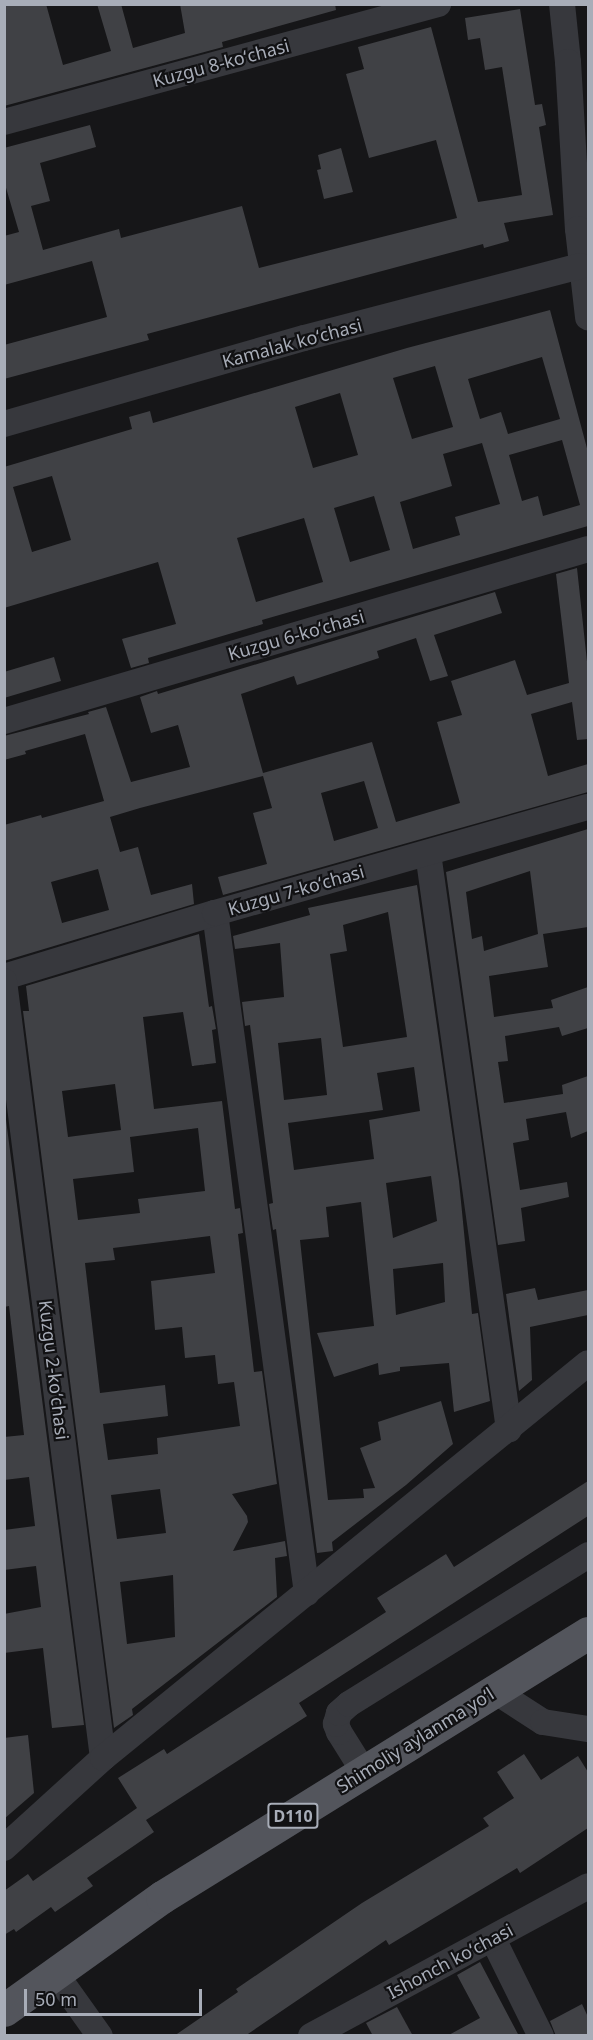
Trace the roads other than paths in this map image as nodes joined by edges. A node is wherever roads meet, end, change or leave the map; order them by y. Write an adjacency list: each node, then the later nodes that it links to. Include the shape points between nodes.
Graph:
1 (438, 4): 3 (street, Kuzgu 8-koʻchasi)
2 (561, 4): 4 (street)
3 (4, 122)
4 (583, 228): 5 (street)
5 (581, 266): 6 (street); 7 (street, Kamalak koʻchasi, via 304,338)
6 (588, 317)
7 (4, 424)
8 (588, 549): 9 (street, Kuzgu 6-koʻchasi)
9 (4, 721)
10 (588, 807): 11 (street, Kuzgu 7-koʻchasi)
11 (428, 853): 12 (street, Kuzgu 7-koʻchasi); 15 (street)
12 (215, 913): 13 (street, Kuzgu 7-koʻchasi); 17 (street)
13 (4, 979): 21 (street, Kuzgu 2-koʻchasi)
14 (588, 1364): 15 (street)
15 (509, 1429): 17 (street)
16 (588, 1555): 22 (street, via 339,1713 339,1732)
17 (307, 1593): 21 (street)
18 (588, 1633): 19 (main road, Shimoliy aylanma yoʻl / D110)
19 (495, 1691): 20 (street, via 543,1722); 22 (main road, Shimoliy aylanma yoʻl / D110)
20 (588, 1730)
21 (103, 1758): 23 (street)
22 (364, 1772): 26 (main road, Shimoliy aylanma yoʻl / D110, via 162,1897)
23 (4, 1848)
24 (588, 1886): 25 (street, Ishonch koʻchasi)
25 (493, 1939): 29 (street, Ishonch koʻchasi); 30 (street)
26 (55, 1973): 27 (main road, Shimoliy aylanma yoʻl / D110); 28 (street)
27 (4, 2010)
28 (100, 2036)
29 (311, 2036)
30 (541, 2036)

